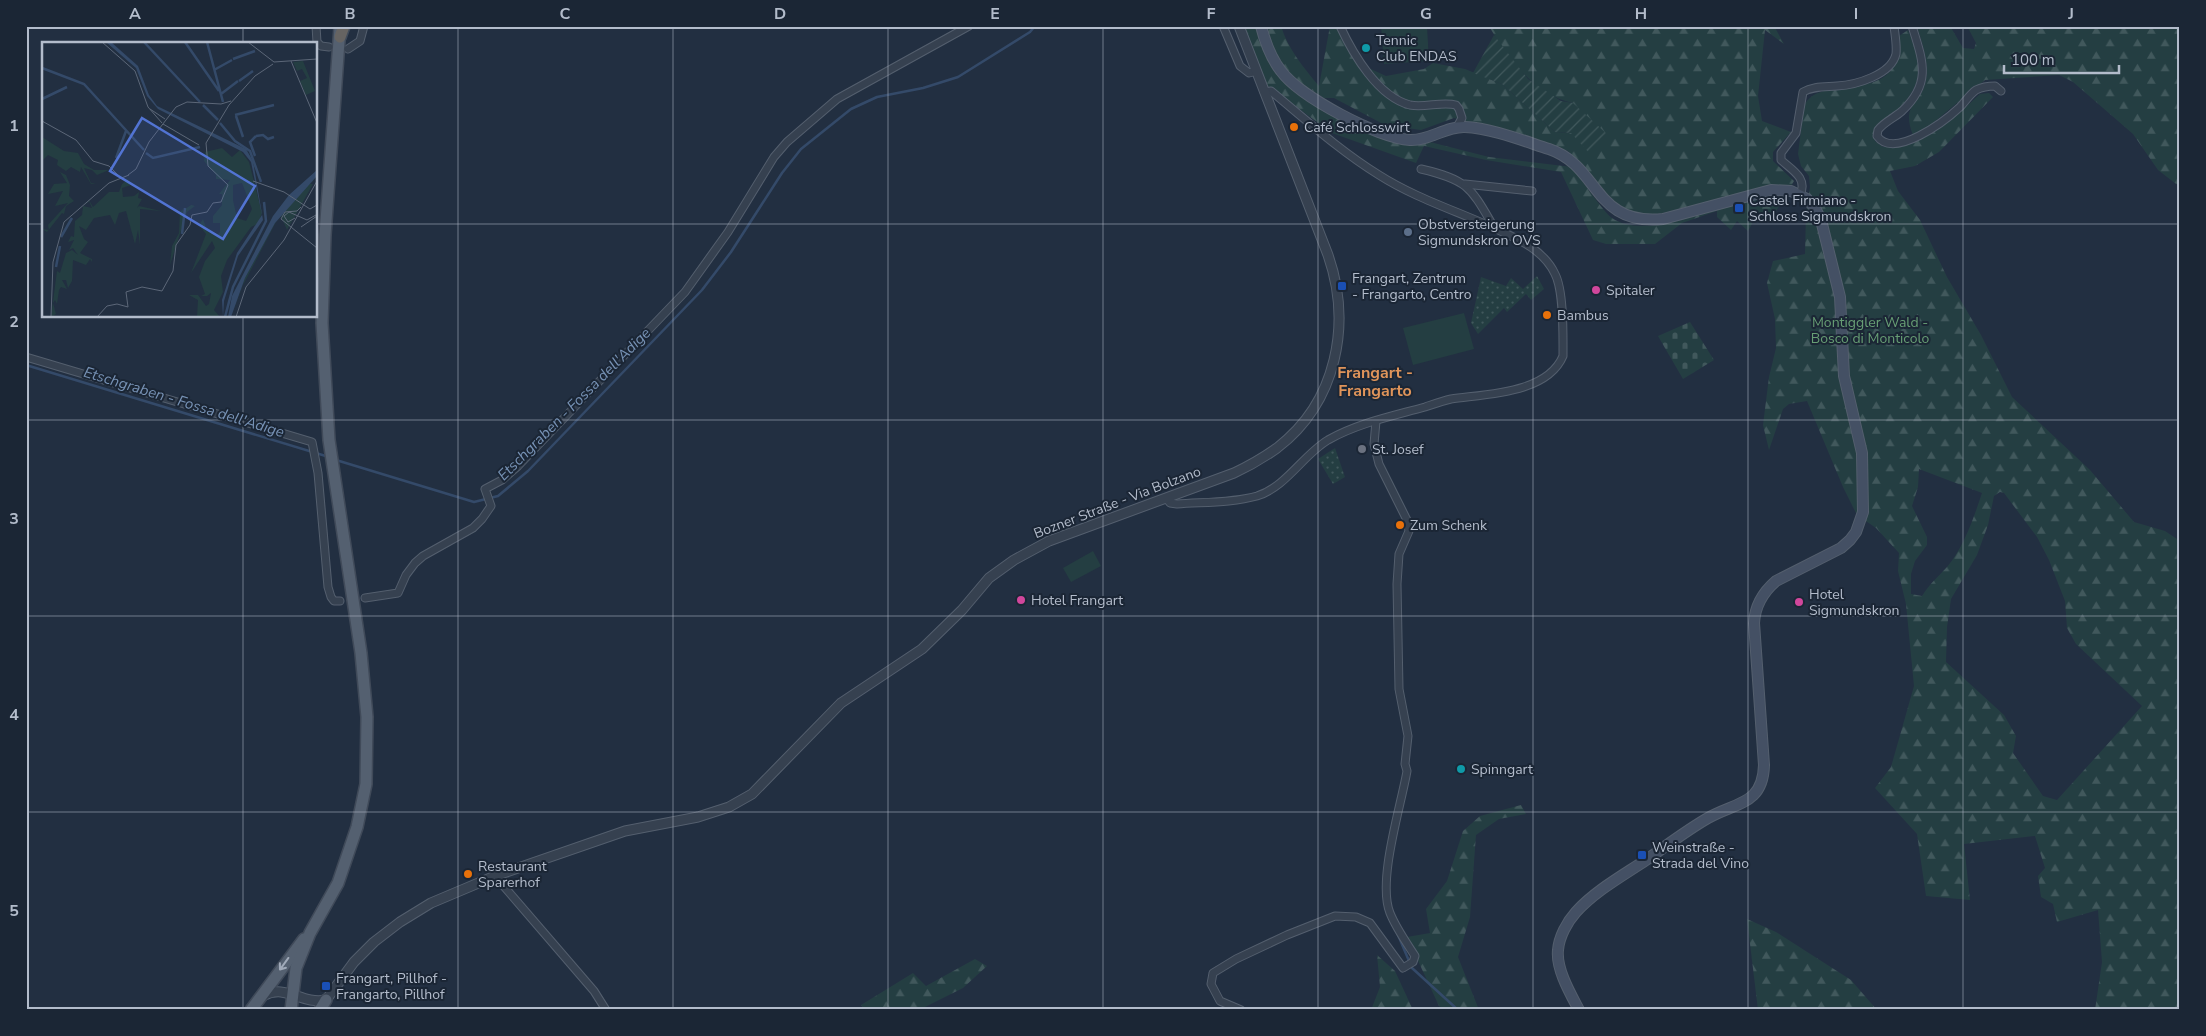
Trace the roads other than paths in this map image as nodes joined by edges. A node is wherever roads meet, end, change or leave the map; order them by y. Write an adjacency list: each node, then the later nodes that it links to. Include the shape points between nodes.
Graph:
1 (316, 26): 11 (street)
2 (364, 26): 14 (street, via 360,42)
3 (969, 26): 27 (street, via 837,99 787,142 685,292 518,466 485,489 491,506 482,519 473,528 415,563 398,593)
4 (1223, 26): 15 (street, via 1240,66 1250,73)
5 (1238, 26): 15 (street, Bozner Straße - Via Bolzano)
6 (1261, 26): 18 (main road, via 1272,57 1288,79 1297,88 1361,126 1408,140 1418,140)
7 (1340, 26): 18 (street, via 1352,52 1382,88 1410,105 1456,105 1462,118)
8 (1894, 26): 22 (street, via 1896,52 1881,72 1861,81 1809,88 1803,92 1796,133 1781,153 1780,160 1802,180)
9 (1912, 26): 16 (street, via 1924,70 1920,87 1902,111 1878,130 1880,140 1889,143 1915,139 1958,108 1976,90 1995,86)
10 (341, 30): 30 (main road, via 325,235 322,323 329,440 362,662 367,718 366,784 357,827 338,883)
11 (317, 42)
12 (318, 43): 13 (street)
13 (329, 47)
14 (348, 49)
15 (1256, 71): 17 (street, Bozner Straße - Via Bolzano)
16 (2001, 91)
17 (1264, 92): 23 (street, via 1271,91 1380,176 1428,201); 26 (street, Bozner Straße - Via Bolzano, via 1334,272 1340,333 1333,365 1319,399 1293,434 1278,447 1234,473)
18 (1457, 127): 22 (main road, via 1487,131 1561,154 1574,163 1610,207 1635,218 1663,219 1772,190)
19 (1421, 169): 20 (street)
20 (1465, 184): 21 (street); 23 (street)
21 (1532, 191)
22 (1800, 194): 38 (main road, via 1815,208 1821,220 1840,297 1844,376 1862,454 1860,526 1850,540 1834,553 1780,578 1767,588 1758,605 1754,623 1764,765 1762,782 1757,790 1746,802 1709,817 1593,896 1565,928 1558,956)
23 (1495, 229): 25 (street, via 1537,251 1556,274 1563,337 1560,364 1542,378 1508,393 1448,400)
24 (26, 357): 28 (street, via 312,442 328,587 334,601)
25 (1376, 421): 26 (street, via 1327,441 1279,483 1256,496 1178,504 1170,503); 37 (street, via 1374,444 1379,464 1407,520 1409,532 1399,554 1398,581 1399,689 1408,736 1404,764 1407,771 1388,861 1386,897 1389,912 1415,956 1413,962 1403,968 1370,923 1356,917 1335,916 1287,935 1213,973 1211,984 1220,1001)
26 (1166, 498): 29 (street, Bozner Straße - Via Bolzano, via 1049,541 1000,569 922,649 841,703 752,794 729,807 698,818 625,831)
27 (365, 598)
28 (340, 601)
29 (495, 876): 33 (street, Bozner Straße - Via Bolzano, via 430,904 400,922 362,954); 36 (street, via 594,991)
30 (310, 933): 31 (main road, via 296,968); 32 (main road, one-way to 32)
31 (293, 995): 32 (street, Bozner Straße - Via Bolzano, via 279,990); 33 (street, Bozner Straße - Via Bolzano); 35 (main road)
32 (260, 997): 34 (main road)
33 (323, 1005)
34 (251, 1010)
35 (291, 1010)
36 (606, 1010)
37 (1240, 1010)
38 (1579, 1010)

